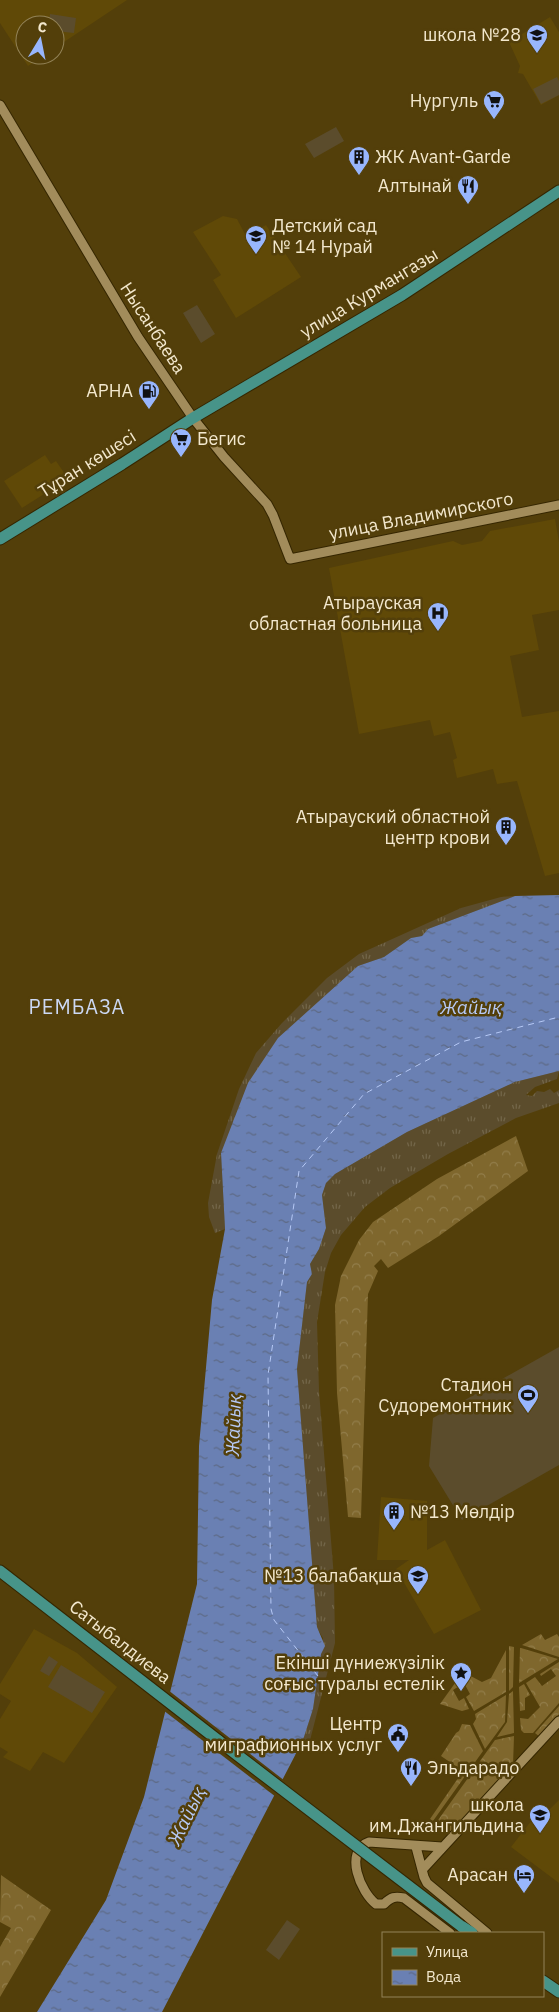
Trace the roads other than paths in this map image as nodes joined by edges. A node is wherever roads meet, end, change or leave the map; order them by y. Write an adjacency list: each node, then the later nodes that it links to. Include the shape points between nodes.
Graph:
1 (0, 105): 3 (street, Нысанбаева, via 138,337)
2 (559, 191): 3 (main road, улица Курмангазы, via 402,295)
3 (193, 418): 5 (main road, Тұран көшесі); 6 (street, Нысанбаева, via 266,504)
4 (559, 506): 6 (street, улица Владимирского)
5 (0, 539)
6 (290, 559)
7 (0, 1571): 13 (main road, Сатыбалдиева, bridge)
8 (559, 1720): 10 (street)
9 (416, 1846): 10 (street); 11 (street); 12 (street, via 368,1842 361,1845 354,1862 358,1874 370,1900 376,1904 384,1904 396,1896 404,1898)
10 (442, 1847): 11 (street)
11 (422, 1870): 14 (street, via 427,1883)
12 (449, 1932)
13 (470, 1932)
14 (486, 1932)
15 (544, 1981): 16 (main road)
16 (559, 1992)

